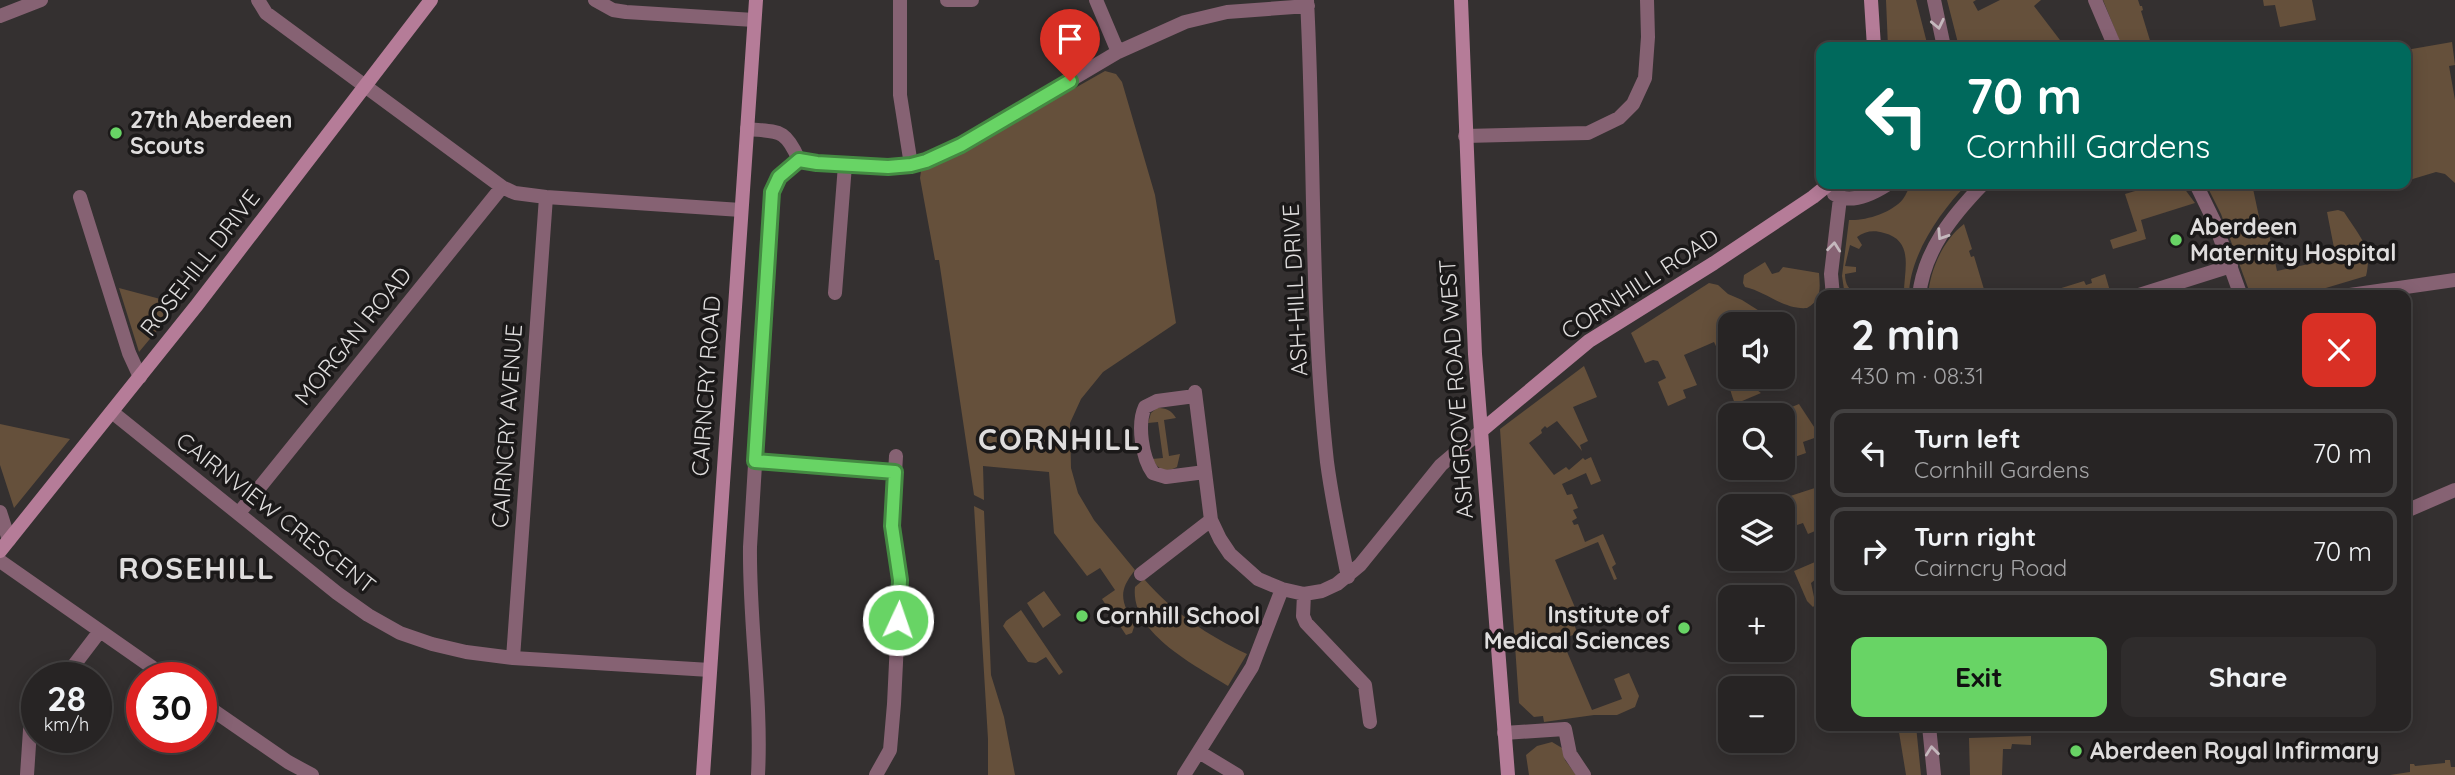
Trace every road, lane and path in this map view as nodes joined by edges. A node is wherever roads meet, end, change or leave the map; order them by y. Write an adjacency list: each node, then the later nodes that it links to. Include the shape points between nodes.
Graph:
1 (41, 0): 17 (street)
2 (258, 0): 23 (street, via 266,13)
3 (431, 0): 23 (street, ROSEHILL DRIVE)
4 (595, 0): 18 (street, via 626,12)
5 (756, 0): 18 (street, CAIRNCRY ROAD)
6 (900, 0): 28 (street, via 900,95)
7 (947, 0): 8 (street)
8 (972, 0)
9 (1096, 0): 22 (street)
10 (1461, 0): 25 (street, ASHGROVE ROAD WEST)
11 (1647, 0): 25 (street, via 1645,78 1633,104 1619,118 1588,133)
12 (1871, 0): 19 (street)
13 (1934, 0): 20 (street, one-way to 20)
14 (2095, 0): 21 (street)
15 (1307, 3): 16 (street); 62 (street, ASH-HILL DRIVE, via 1323,411 1331,490)
16 (1226, 6): 22 (street)
17 (0, 16)
18 (754, 20): 24 (street, CAIRNCRY ROAD)
19 (1874, 42)
20 (1943, 42)
21 (2113, 42)
22 (1118, 52): 28 (street, via 961,145)
23 (365, 86): 29 (street); 47 (street, ROSEHILL DRIVE)
24 (747, 129): 26 (street, via 785,135); 38 (street, CAIRNCRY ROAD)
25 (1465, 136): 49 (street, ASHGROVE ROAD WEST)
26 (799, 160): 27 (street); 51 (street, via 779,177 772,192)
27 (845, 164): 28 (street); 46 (street)
28 (911, 165)
29 (502, 187): 36 (street); 57 (street, MORGAN ROAD)
30 (1822, 189): 49 (street, CORNHILL ROAD, via 1589,341)
31 (1832, 189): 37 (street)
32 (1878, 189): 37 (street, via 1864,196)
33 (1978, 189): 42 (street, one-way to 42, via 1937,240)
34 (2198, 189): 39 (street)
35 (80, 197): 47 (street)
36 (546, 197): 38 (street); 66 (street, CAIRNCRY AVENUE)
37 (1840, 198): 41 (street, one-way to 37)
38 (741, 210): 69 (street, CAIRNCRY ROAD)
39 (2231, 266): 43 (street); 44 (street)
40 (2455, 280): 45 (street)
41 (1832, 290)
42 (1920, 290)
43 (2155, 290)
44 (2239, 290)
45 (2385, 290)
46 (835, 293)
47 (139, 377): 48 (street, ROSEHILL DRIVE)
48 (112, 412): 57 (street, CAIRNVIEW CRESCENT); 59 (street, ROSEHILL DRIVE)
49 (1481, 430): 62 (street, via 1441,465); 73 (street, ASHGROVE ROAD WEST)
50 (896, 456): 52 (street)
51 (755, 461): 52 (street); 79 (street, via 750,574 759,702)
52 (895, 472): 80 (street, via 892,526 900,580 894,705 890,750)
53 (1205, 472): 53 (street, via 1166,477 1153,473 1146,461 1141,422 1145,407 1195,394); 58 (street)
54 (2455, 490): 55 (street)
55 (2411, 509)
56 (0, 512): 59 (street)
57 (240, 513): 66 (street, CAIRNVIEW CRESCENT, via 337,593 400,633 432,645)
58 (1211, 520): 61 (street); 63 (street, via 1242,568)
59 (5, 546)
60 (0, 561): 65 (street)
61 (1141, 574)
62 (1348, 577): 64 (street, via 1330,588)
63 (1282, 589): 64 (street); 74 (street, via 1252,667)
64 (1304, 594): 71 (street, via 1306,623 1365,685)
65 (100, 632): 67 (street); 68 (street)
66 (513, 658): 69 (street, CAIRNVIEW CRESCENT)
67 (77, 662)
68 (144, 662)
69 (710, 670): 78 (street, CAIRNCRY ROAD)
70 (217, 713): 77 (street)
71 (1370, 722)
72 (1930, 731): 85 (street, one-way to 72)
73 (1504, 733): 83 (street, ASHGROVE ROAD WEST); 84 (street, via 1566,729 1570,754)
74 (1199, 752): 81 (street); 82 (street)
75 (28, 753): 76 (street)
76 (27, 775)
77 (312, 775)
78 (703, 775)
79 (758, 775)
80 (876, 775)
81 (1184, 775)
82 (1237, 775)
83 (1508, 775)
84 (1584, 775)
85 (1934, 775)

